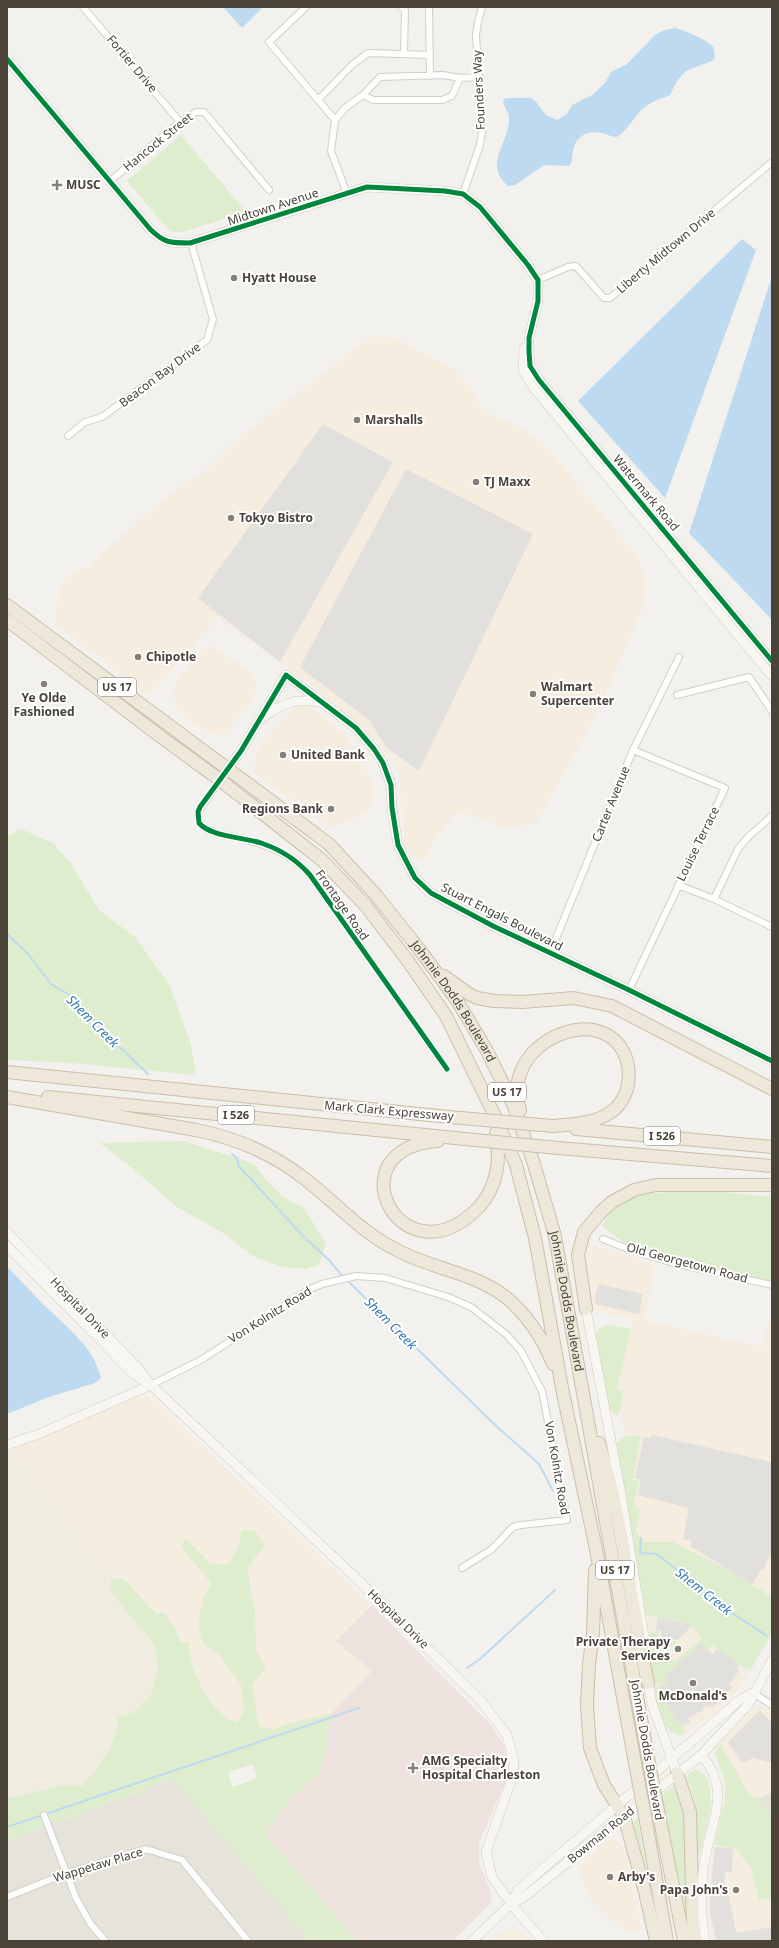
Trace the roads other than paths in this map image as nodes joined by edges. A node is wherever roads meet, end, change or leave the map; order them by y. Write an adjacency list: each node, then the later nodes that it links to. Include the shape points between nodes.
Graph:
1 (83, 7): 15 (street, Fortier Drive)
2 (306, 7): 13 (street, via 269,42)
3 (402, 7): 6 (street, via 405,10)
4 (429, 7): 7 (street)
5 (482, 7): 10 (street, Founders Way, via 476,35)
6 (404, 54): 7 (street); 13 (street, via 368,53 352,65)
7 (430, 55): 9 (street)
8 (7, 60): 17 (street, Midtown Avenue)
9 (430, 76): 11 (street); 12 (street, via 380,77)
10 (480, 77): 11 (street); 20 (street, Founders Way, via 482,132)
11 (460, 78): 12 (street, via 452,96 442,100 373,100)
12 (363, 95): 14 (street, via 345,108)
13 (318, 100): 14 (street)
14 (335, 120): 19 (street, via 331,151)
15 (180, 122): 17 (street, Hancock Street); 18 (street, Hancock Street, via 196,112 204,112)
16 (772, 162): 22 (street, Liberty Midtown Drive, via 610,298 604,298 576,266)
17 (110, 181): 21 (street, Midtown Avenue, via 160,239 171,243)
18 (269, 190)
19 (347, 194): 20 (street, Midtown Avenue, via 367,187); 21 (street, Midtown Avenue)
20 (463, 194): 22 (street, Midtown Avenue, via 480,207)
21 (191, 243): 24 (street, Beacon Bay Drive, via 214,318 207,340 102,417 85,422)
22 (538, 280): 23 (street, via 538,301)
23 (530, 334): 28 (street, Watermark Road, via 530,366 539,380); 29 (street, Watermark Road, via 524,346 523,370 533,387)
24 (68, 436)
25 (7, 605): 35 (highway, US 17)
26 (7, 620): 36 (highway, US 17)
27 (679, 657): 34 (street, Carter Avenue)
28 (772, 661)
29 (772, 676)
30 (677, 695): 32 (street, via 749,677)
31 (321, 702): 33 (street, via 288,702); 33 (street, Stuart Engals Boulevard, via 286,675); 41 (street, Stuart Engals Boulevard, via 356,728 383,763 391,785 398,845 415,878 431,893)
32 (772, 711)
33 (260, 719): 35 (street, Stuart Engals Boulevard)
34 (633, 750): 38 (street, Louise Terrace, via 725,788); 41 (street, Carter Avenue)
35 (228, 769): 36 (street, Stuart Engals Boulevard); 42 (highway, Johnnie Dodds Boulevard / US 17, via 329,844 376,895)
36 (220, 780): 45 (street, Frontage Road, via 198,812 199,823 216,832 260,843 299,863); 50 (highway, Johnnie Dodds Boulevard / US 17, via 323,861 366,906 446,1016)
37 (772, 816): 39 (street, via 738,849)
38 (678, 886): 39 (street); 43 (street, Louise Terrace)
39 (714, 899): 40 (street)
40 (772, 926)
41 (550, 954): 43 (street, Stuart Engals Boulevard)
42 (429, 962): 47 (highway, via 468,994 481,999 506,1002 574,998 612,1006); 57 (highway, Johnnie Dodds Boulevard / US 17, via 456,999 486,1049 513,1104)
43 (629, 990): 44 (street, Stuart Engals Boulevard)
44 (772, 1061)
45 (447, 1069)
46 (7, 1072): 51 (highway, Mark Clark Expressway / I 526, bridge)
47 (772, 1089)
48 (7, 1093): 52 (highway, Mark Clark Expressway / I 526)
49 (7, 1097): 64 (highway, via 196,1130 232,1138 256,1149 305,1179 354,1222 384,1244 430,1265 471,1278 509,1300 536,1330 548,1351)
50 (493, 1112): 52 (highway, via 499,1158 489,1195 470,1215 448,1228 428,1231 407,1227 394,1215 384,1192 384,1175 393,1159 409,1147 433,1141); 64 (highway, Johnnie Dodds Boulevard / US 17, via 516,1165 535,1238)
51 (553, 1126): 53 (highway, Mark Clark Expressway / I 526); 57 (highway, via 596,1120 619,1106 627,1091 628,1068 620,1047 609,1036 588,1030 557,1035 532,1054 519,1077 519,1106 549,1190)
52 (465, 1139): 54 (highway, Mark Clark Expressway, bridge)
53 (772, 1146)
54 (772, 1166)
55 (772, 1186): 61 (highway, via 656,1185 634,1190 612,1202 596,1216 584,1232 578,1255)
56 (7, 1232): 62 (street, Hospital Drive, via 139,1369)
57 (555, 1236): 63 (highway, Johnnie Dodds Boulevard / US 17)
58 (603, 1239): 60 (street, Old Georgetown Road, via 648,1255)
59 (7, 1246): 62 (street, Hospital Drive, via 135,1375)
60 (772, 1285)
61 (586, 1309): 69 (street, Johnnie Dodds Boulevard, via 645,1639)
62 (151, 1385): 65 (street, Von Kolnitz Road, via 39,1434); 67 (street, Von Kolnitz Road, via 201,1360 308,1290 322,1284 356,1276 386,1278 448,1297 471,1307 512,1340 532,1369 542,1391 567,1520 513,1527 492,1549); 80 (street, Hospital Drive, via 357,1579 476,1696 507,1734 514,1762 513,1775 486,1852 492,1877)
63 (583, 1388): 69 (highway, via 610,1480); 87 (highway, Johnnie Dodds Boulevard / US 17, bridge, via 647,1752)
64 (563, 1393): 66 (highway, Johnnie Dodds Boulevard / US 17)
65 (7, 1445)
66 (596, 1549): 75 (highway, via 587,1705 590,1748 604,1785); 86 (highway, Johnnie Dodds Boulevard / US 17, bridge)
67 (462, 1568)
68 (772, 1660): 70 (street, Bowman Road)
69 (648, 1683): 73 (street, Johnnie Dodds Boulevard, via 652,1704)
70 (753, 1693): 71 (street); 72 (street, Bowman Road, via 748,1705); 73 (street, Bowman Road, via 741,1699)
71 (772, 1706)
72 (701, 1755): 74 (street, Bowman Road); 89 (street, via 713,1770 718,1790 718,1804 706,1847 703,1871 702,1914)
73 (672, 1759): 74 (street, Johnnie Dodds Boulevard); 75 (street, Bowman Road)
74 (677, 1773): 77 (street, Bowman Road); 88 (highway, via 690,1812 692,1904)
75 (616, 1805): 77 (highway); 80 (street, Bowman Road, via 518,1890)
76 (44, 1815): 78 (street)
77 (624, 1816): 80 (street, Bowman Road, via 524,1897); 85 (highway)
78 (67, 1873): 79 (street, Wappetaw Place); 81 (street, via 76,1898 90,1923); 82 (street, Wappetaw Place, via 146,1849 182,1860)
79 (7, 1897)
80 (511, 1904): 83 (street, Bowman Road); 84 (street)
81 (105, 1941)
82 (248, 1941)
83 (472, 1941)
84 (543, 1941)
85 (656, 1941)
86 (667, 1941)
87 (684, 1941)
88 (696, 1941)
89 (705, 1941)

